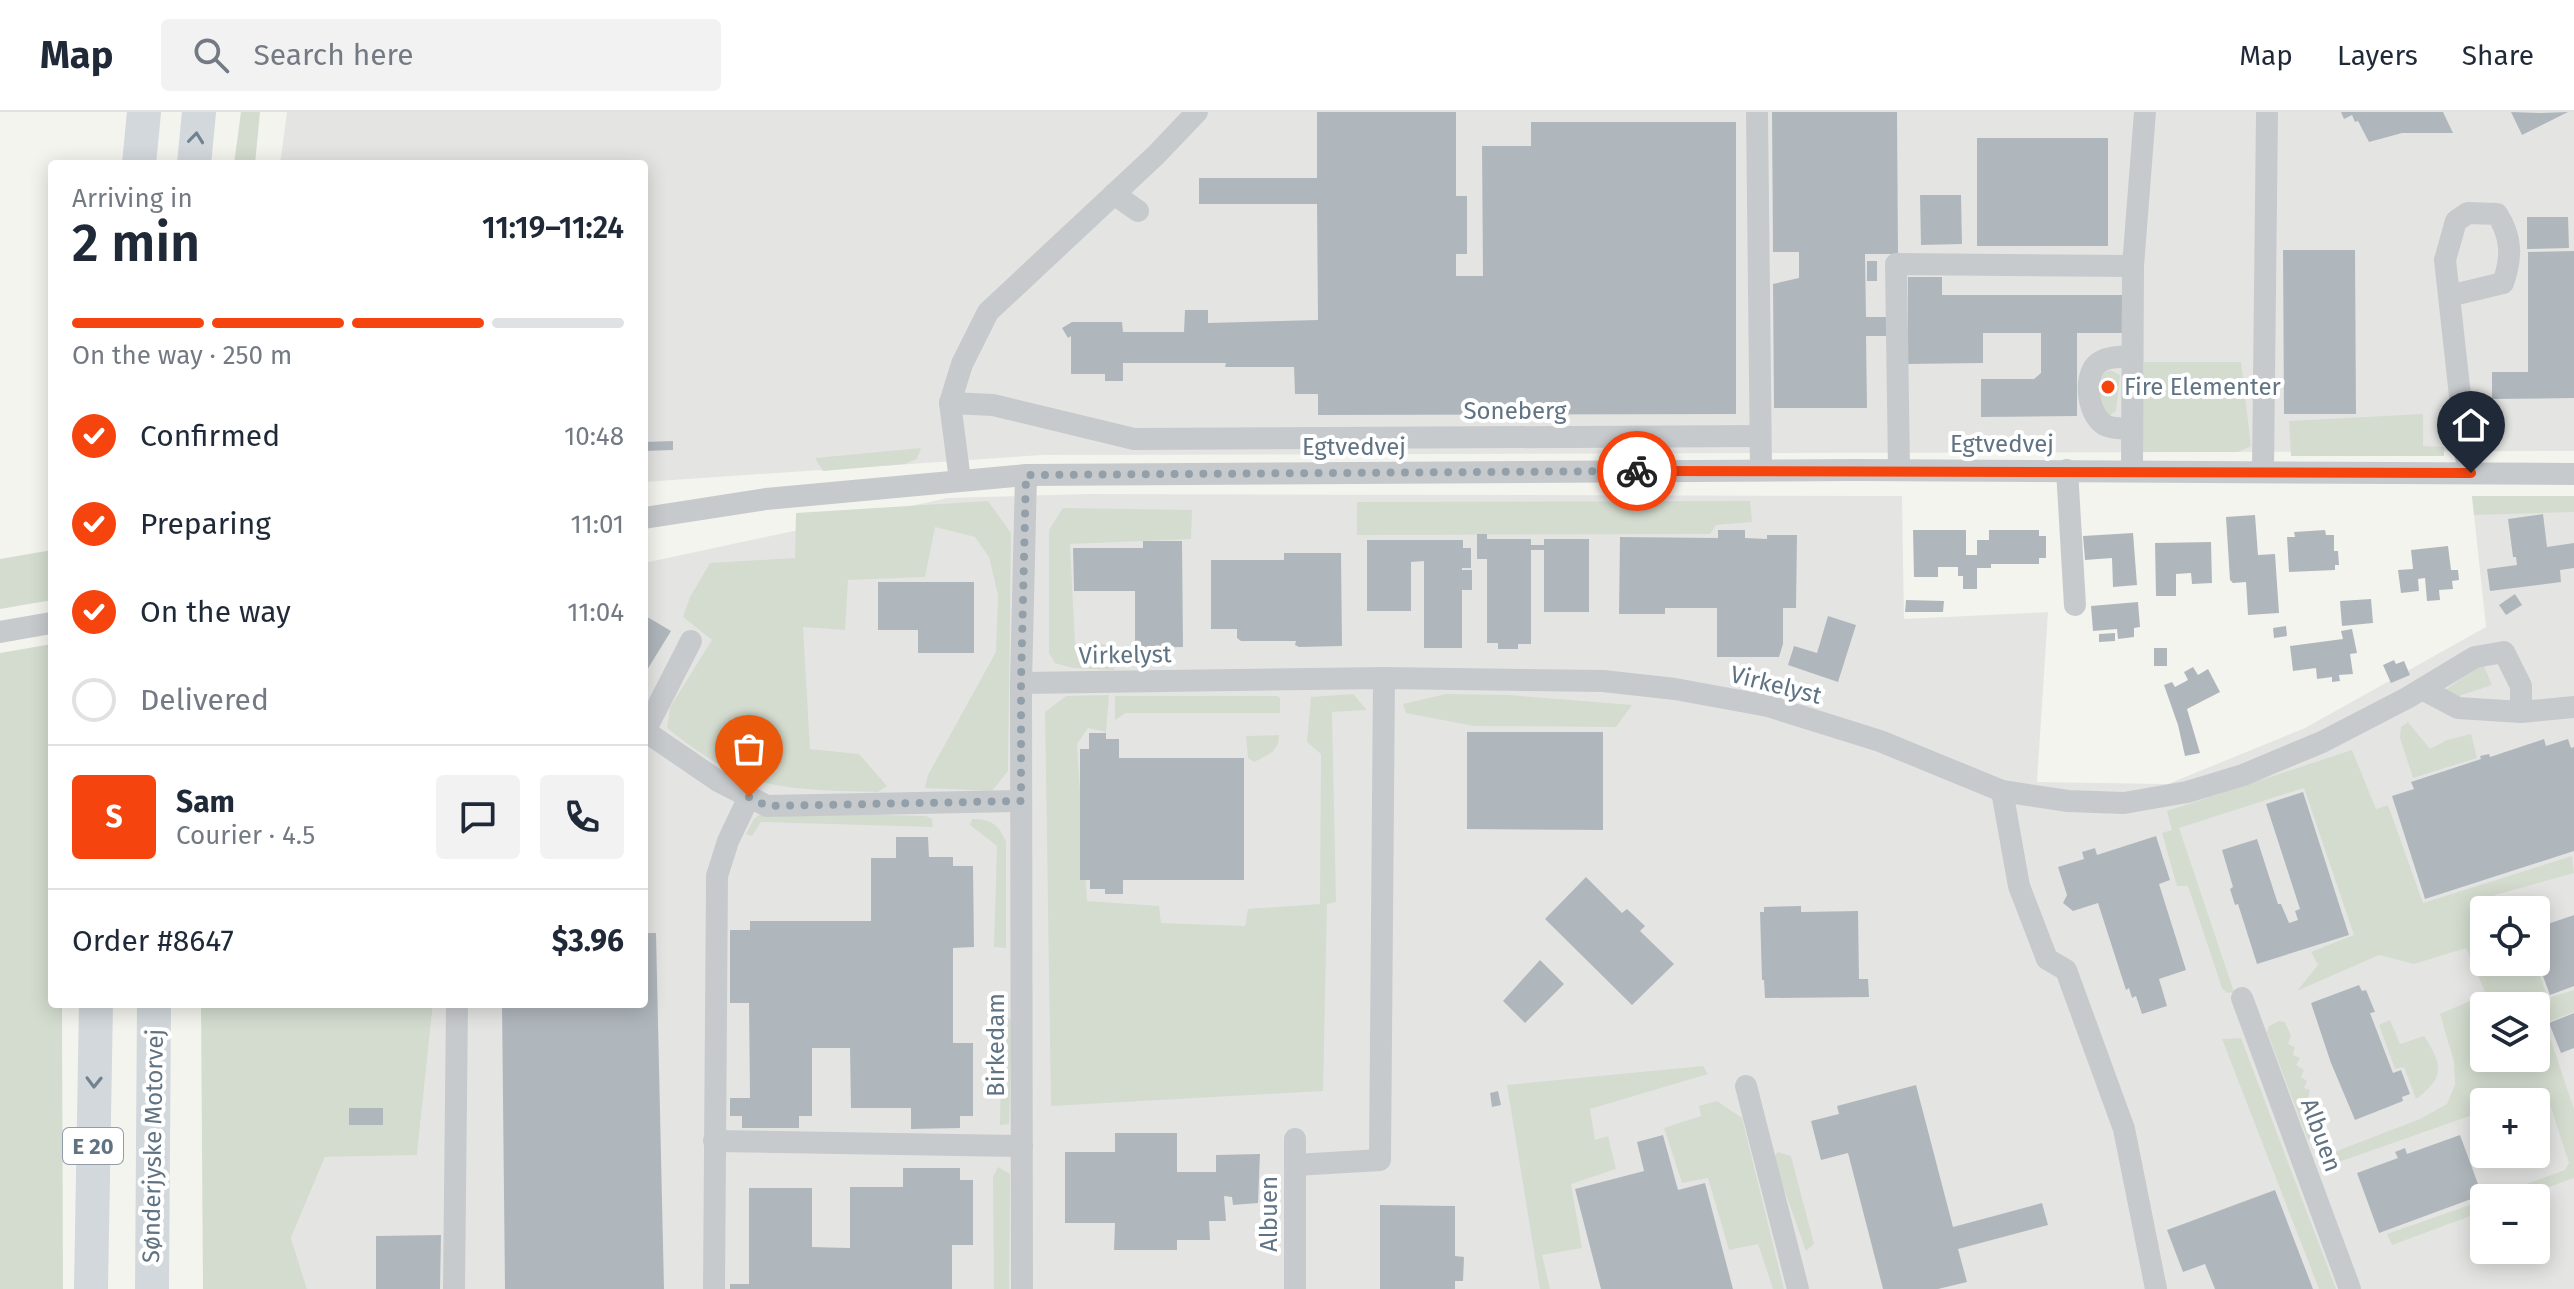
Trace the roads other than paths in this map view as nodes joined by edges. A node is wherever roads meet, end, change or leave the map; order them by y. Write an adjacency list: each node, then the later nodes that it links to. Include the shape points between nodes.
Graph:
1 (144, 112): 7 (highway)
2 (199, 112): 8 (highway, one-way to 2)
3 (1197, 112): 9 (street)
4 (1757, 112): 16 (street)
5 (2145, 112): 11 (street)
6 (2267, 112): 22 (street)
7 (139, 160)
8 (194, 160)
9 (1114, 194): 10 (street); 14 (street, via 988,312)
10 (1138, 211)
11 (2133, 266): 13 (street); 19 (street, via 1896,264)
12 (2449, 296): 24 (street, via 2461,441)
13 (2132, 356): 15 (street); 15 (street, via 2095,365 2089,400 2105,426)
14 (950, 403): 17 (street, Soneberg, via 993,405 1134,439); 27 (street)
15 (2132, 429): 21 (street)
16 (1760, 436): 17 (street, Soneberg); 18 (street)
17 (1401, 438): 23 (street)
18 (1761, 470): 19 (street, Egtvedvej); 23 (street, Egtvedvej)
19 (1899, 470): 20 (street, Egtvedvej)
20 (2067, 470): 21 (street, Egtvedvej); 29 (street, Egtvedvej)
21 (2132, 470): 22 (street, Egtvedvej)
22 (2263, 470): 24 (street, Egtvedvej)
23 (1402, 473): 26 (street, Egtvedvej)
24 (2471, 473): 25 (street, Egtvedvej)
25 (2574, 474)
26 (1026, 475): 27 (street, Egtvedvej); 34 (street, Birkedam)
27 (960, 480): 28 (street, Egtvedvej, via 766,499)
28 (648, 517)
29 (2075, 605)
30 (48, 624): 31 (street)
31 (0, 632)
32 (691, 641): 38 (street)
33 (1384, 678): 34 (street, Virkelyst); 40 (street, Virkelyst, via 1603,681 1768,706 1880,741); 51 (street, via 1380,1160)
34 (1021, 683): 42 (street, Birkedam)
35 (2422, 689): 37 (street, via 2458,708); 37 (street, Virkelyst, via 2475,657 2504,652 2521,686); 40 (street, Virkelyst, via 2322,742 2187,792 2124,803)
36 (2574, 707): 37 (street)
37 (2521, 712)
38 (648, 726)
39 (648, 734): 41 (street)
40 (2002, 791): 59 (street, via 2019,886 2047,959 2066,970 2124,1129)
41 (749, 797): 42 (street, via 767,806); 49 (street, via 717,876)
42 (1021, 801): 50 (street, Birkedam)
43 (2242, 998): 60 (street, Albuen)
44 (96, 1008): 52 (highway, E 20, one-way to 52)
45 (154, 1008): 53 (highway, Sønderjyske Motorvej / E 20)
46 (457, 1008): 54 (street)
47 (1746, 1086): 58 (street)
48 (1295, 1139): 51 (street, Albuen)
49 (714, 1141): 50 (street); 55 (street)
50 (1022, 1146): 56 (street, Birkedam)
51 (1296, 1165): 57 (street, Albuen)
52 (91, 1289)
53 (152, 1289)
54 (454, 1289)
55 (714, 1289)
56 (1022, 1289)
57 (1295, 1289)
58 (1798, 1289)
59 (2156, 1289)
60 (2350, 1289)

